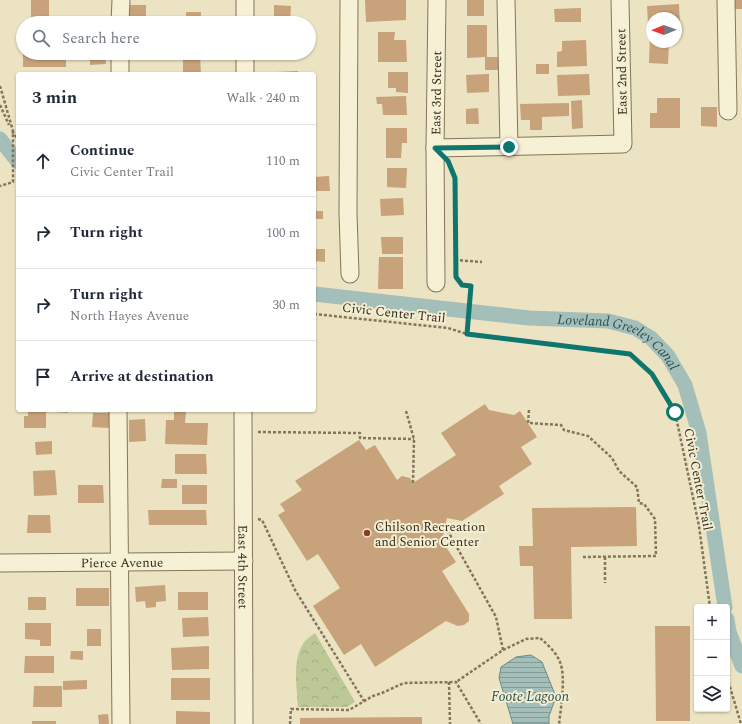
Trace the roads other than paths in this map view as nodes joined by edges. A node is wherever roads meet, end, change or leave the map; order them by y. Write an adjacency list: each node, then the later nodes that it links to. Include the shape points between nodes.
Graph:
1 (121, 0): 8 (street)
2 (245, 0): 9 (street)
3 (349, 0): 17 (street)
4 (437, 0): 16 (street, East 3rd Street)
5 (506, 0): 15 (street)
6 (620, 0): 15 (street, East 2nd Street, via 623,144)
7 (726, 0): 14 (street)
8 (120, 16)
9 (245, 16)
10 (120, 60): 12 (street)
11 (245, 60): 13 (street)
12 (120, 72)
13 (245, 72)
14 (728, 111)
15 (509, 147): 16 (street)
16 (435, 148): 18 (street, East 3rd Street)
17 (350, 274)
18 (436, 283)
19 (118, 412): 22 (street)
20 (243, 412): 21 (street, East 4th Street)
21 (244, 561): 22 (street, Pierce Avenue); 25 (street, East 4th Street)
22 (120, 562): 23 (street, Pierce Avenue); 24 (street)
23 (0, 563)
24 (121, 724)
25 (244, 724)

